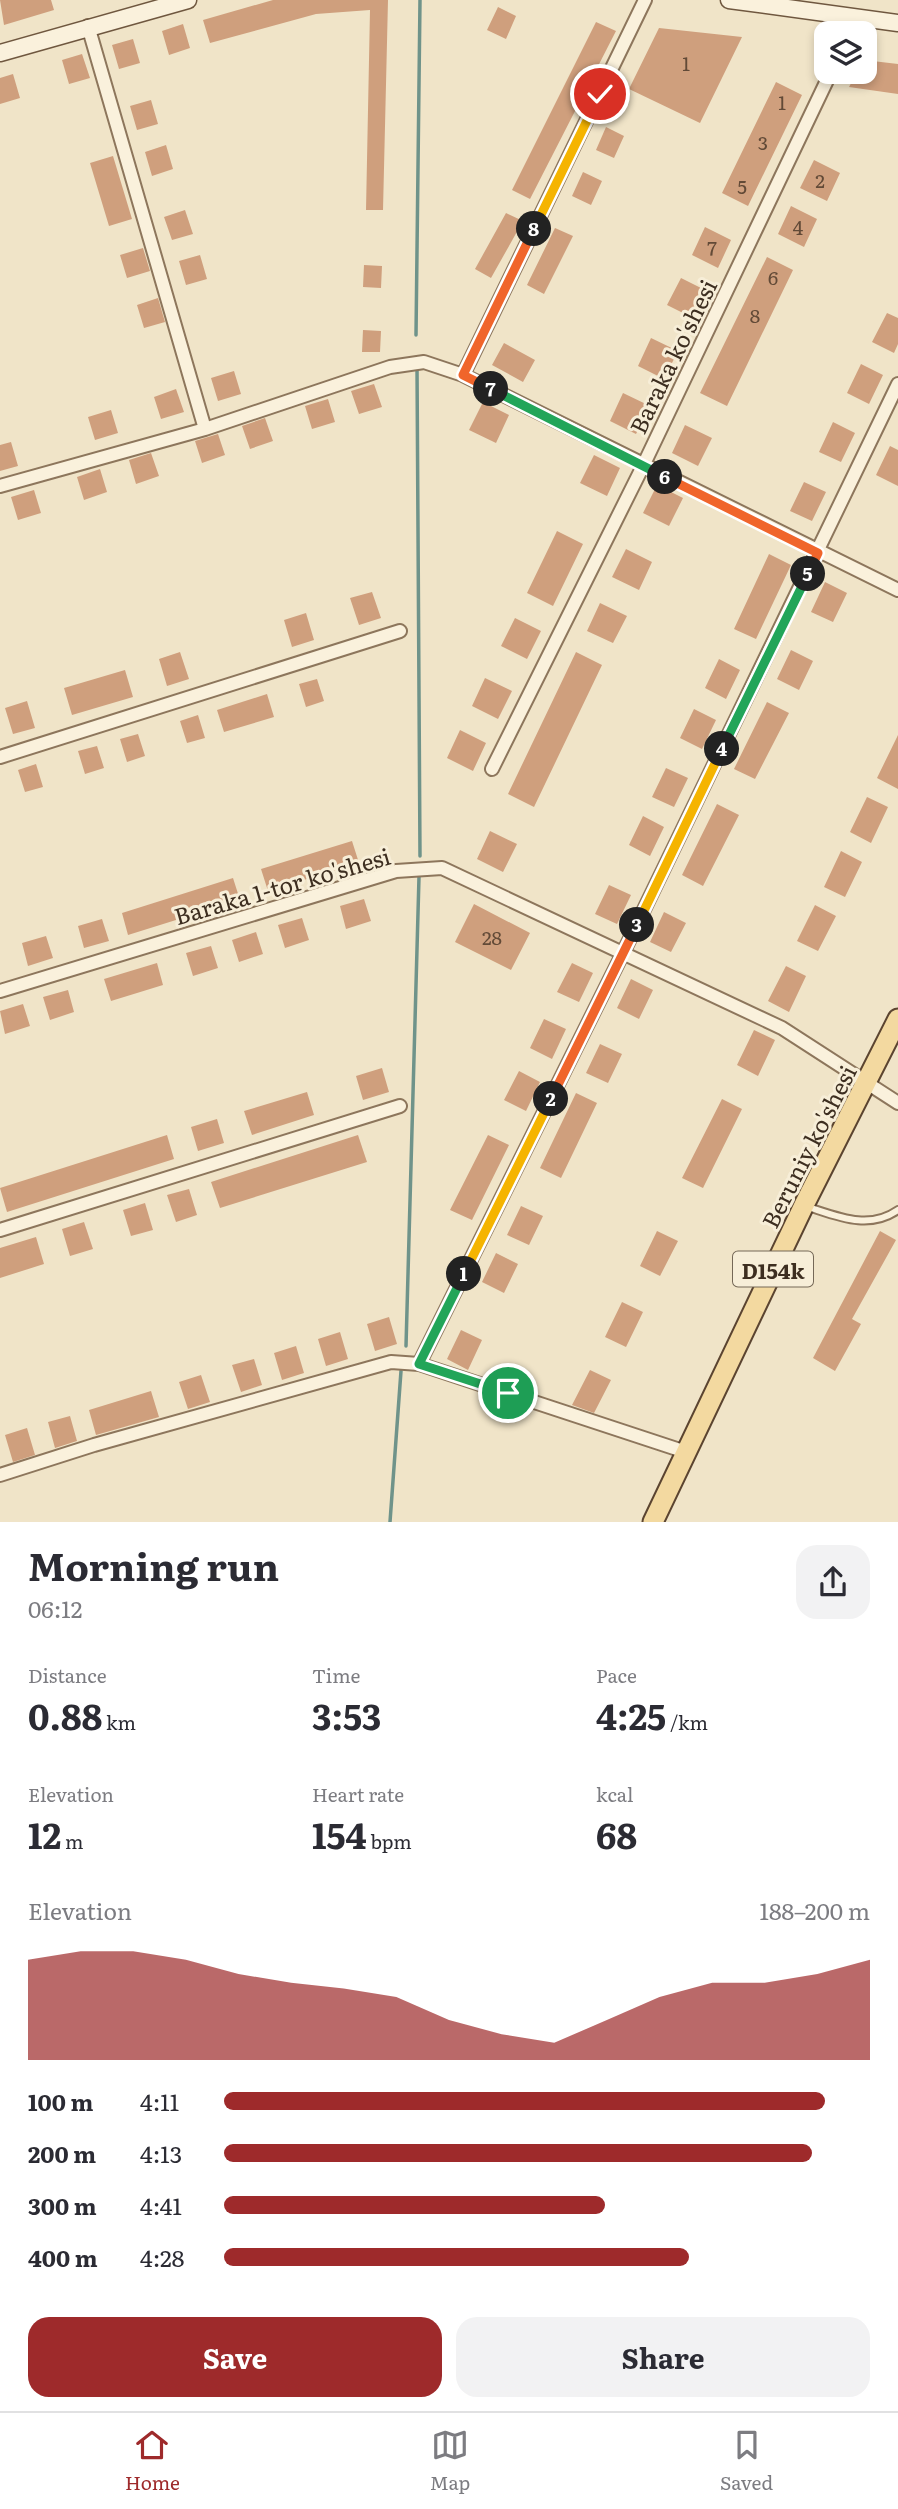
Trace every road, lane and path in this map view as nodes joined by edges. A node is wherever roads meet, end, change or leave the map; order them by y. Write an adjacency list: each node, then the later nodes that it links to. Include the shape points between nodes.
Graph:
1 (188, 0): 8 (street)
2 (645, 0): 11 (street)
3 (729, 0): 4 (street)
4 (773, 3): 5 (street)
5 (836, 21)
6 (898, 23): 7 (street)
7 (877, 24)
8 (88, 26): 9 (street); 13 (street)
9 (0, 53)
10 (825, 84): 14 (street, Baraka ko'shesi)
11 (463, 375): 13 (street, via 424,362 390,367); 14 (street)
12 (898, 384): 16 (street)
13 (205, 429): 15 (street)
14 (643, 466): 16 (street); 20 (street, Baraka ko'shesi)
15 (0, 486)
16 (818, 553): 17 (street); 21 (street)
17 (898, 590)
18 (400, 631): 19 (street)
19 (0, 757)
20 (492, 769)
21 (623, 953): 22 (street, Baraka 1-tor ko'shesi, via 442,868 407,870); 24 (street, Baraka 1-tor ko'shesi, via 782,1028); 30 (street)
22 (0, 991)
23 (898, 1019): 24 (main road, Beruniy ko'shesi / D154k)
24 (868, 1082): 25 (street, Baraka 1-tor ko'shesi); 27 (main road, Beruniy ko'shesi / D154k)
25 (898, 1102)
26 (400, 1106): 29 (street)
27 (804, 1205): 28 (lane, via 868,1222); 31 (main road, Beruniy ko'shesi / D154k)
28 (898, 1210)
29 (0, 1230)
30 (419, 1364): 31 (street); 32 (street, via 391,1362)
31 (686, 1452): 33 (main road, Beruniy ko'shesi / D154k)
32 (0, 1475)
33 (653, 1522)

